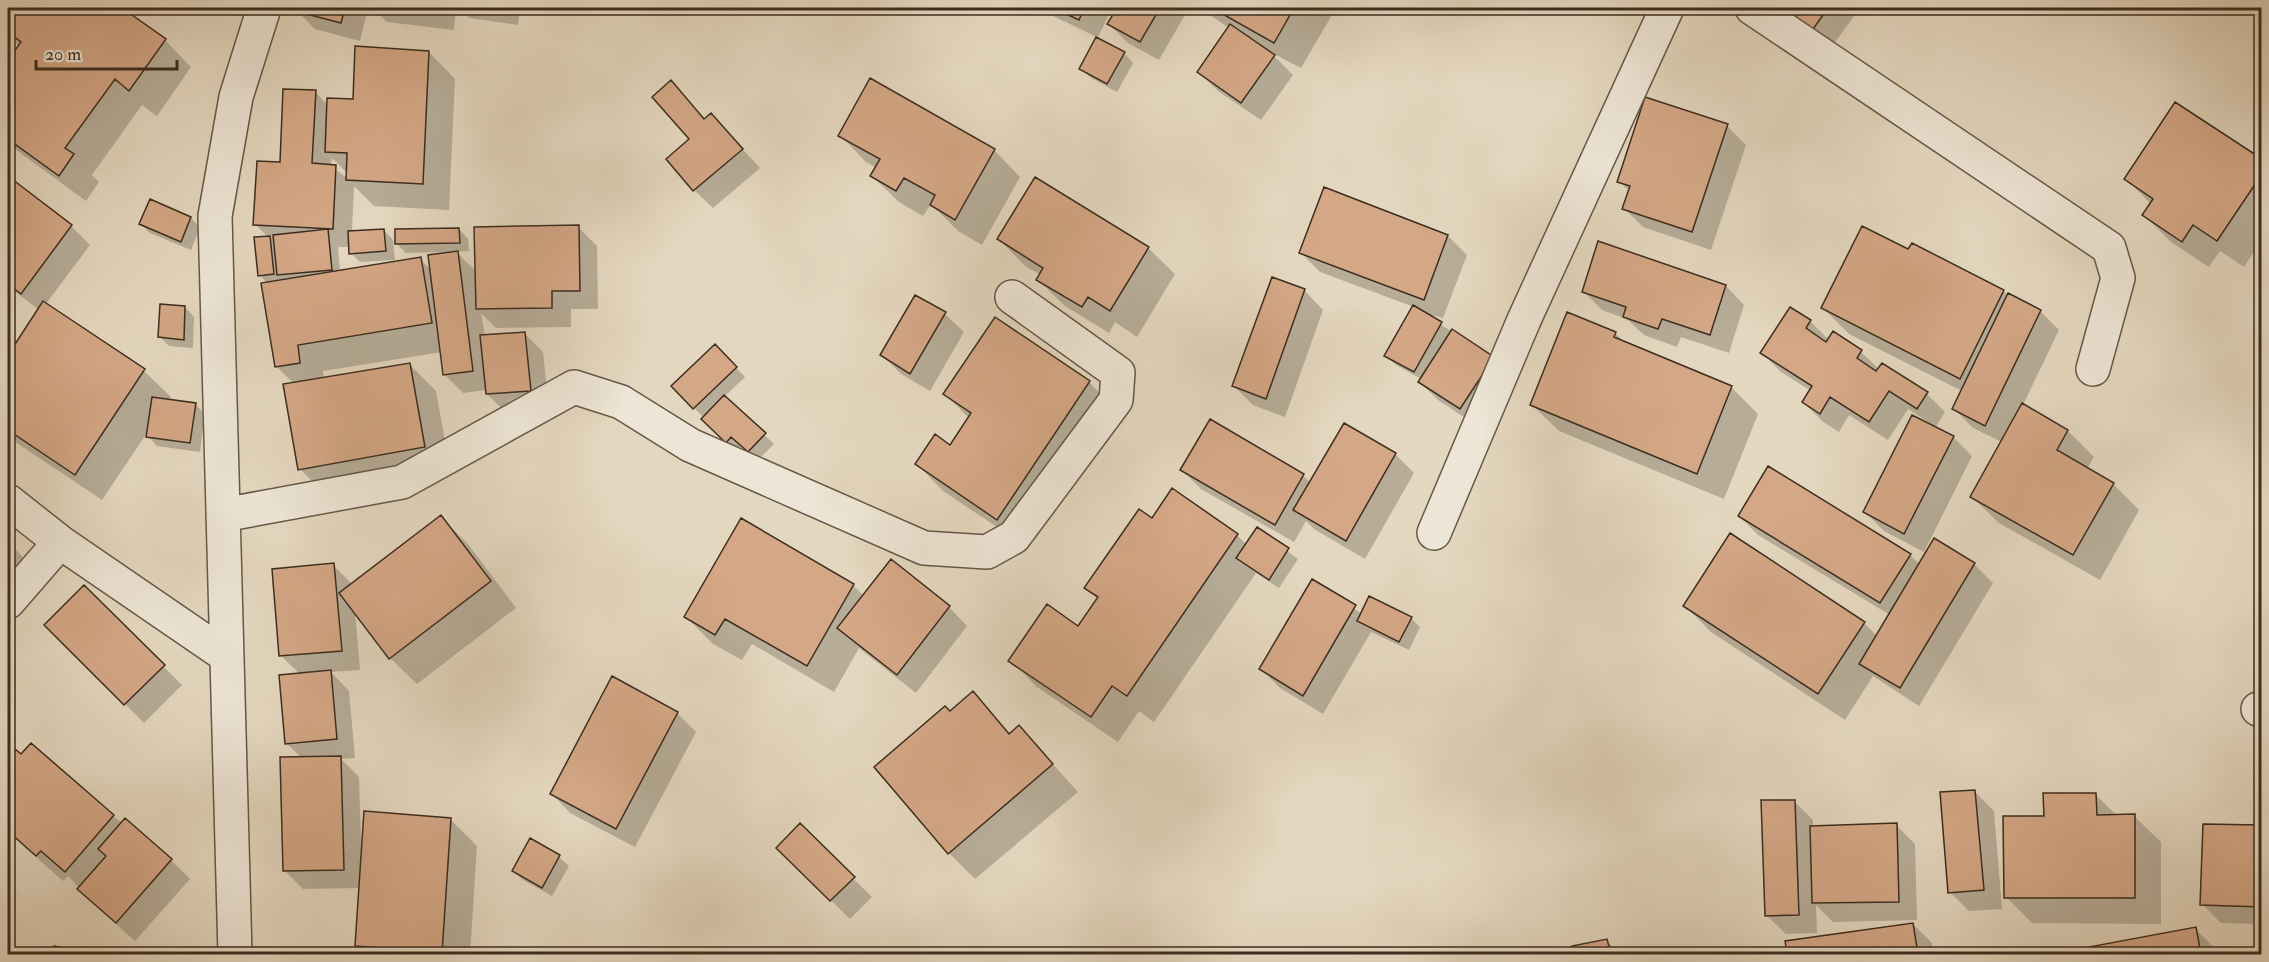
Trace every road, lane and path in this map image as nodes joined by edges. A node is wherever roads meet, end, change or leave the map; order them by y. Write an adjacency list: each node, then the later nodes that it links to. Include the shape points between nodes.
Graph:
1 (264, 8): 7 (street, via 236,97 215,216)
2 (1667, 8): 8 (street, via 1524,320)
3 (1752, 8): 5 (street, via 2109,248 2118,278)
4 (1012, 297): 7 (street, via 1118,373 1116,400 1014,537 987,552 924,548 690,445 621,402 574,387 402,482)
5 (2093, 369)
6 (8, 501): 9 (street)
7 (223, 515): 11 (street)
8 (1434, 532)
9 (60, 542): 10 (street); 11 (street)
10 (8, 602)
11 (225, 655): 12 (street)
12 (235, 954)

